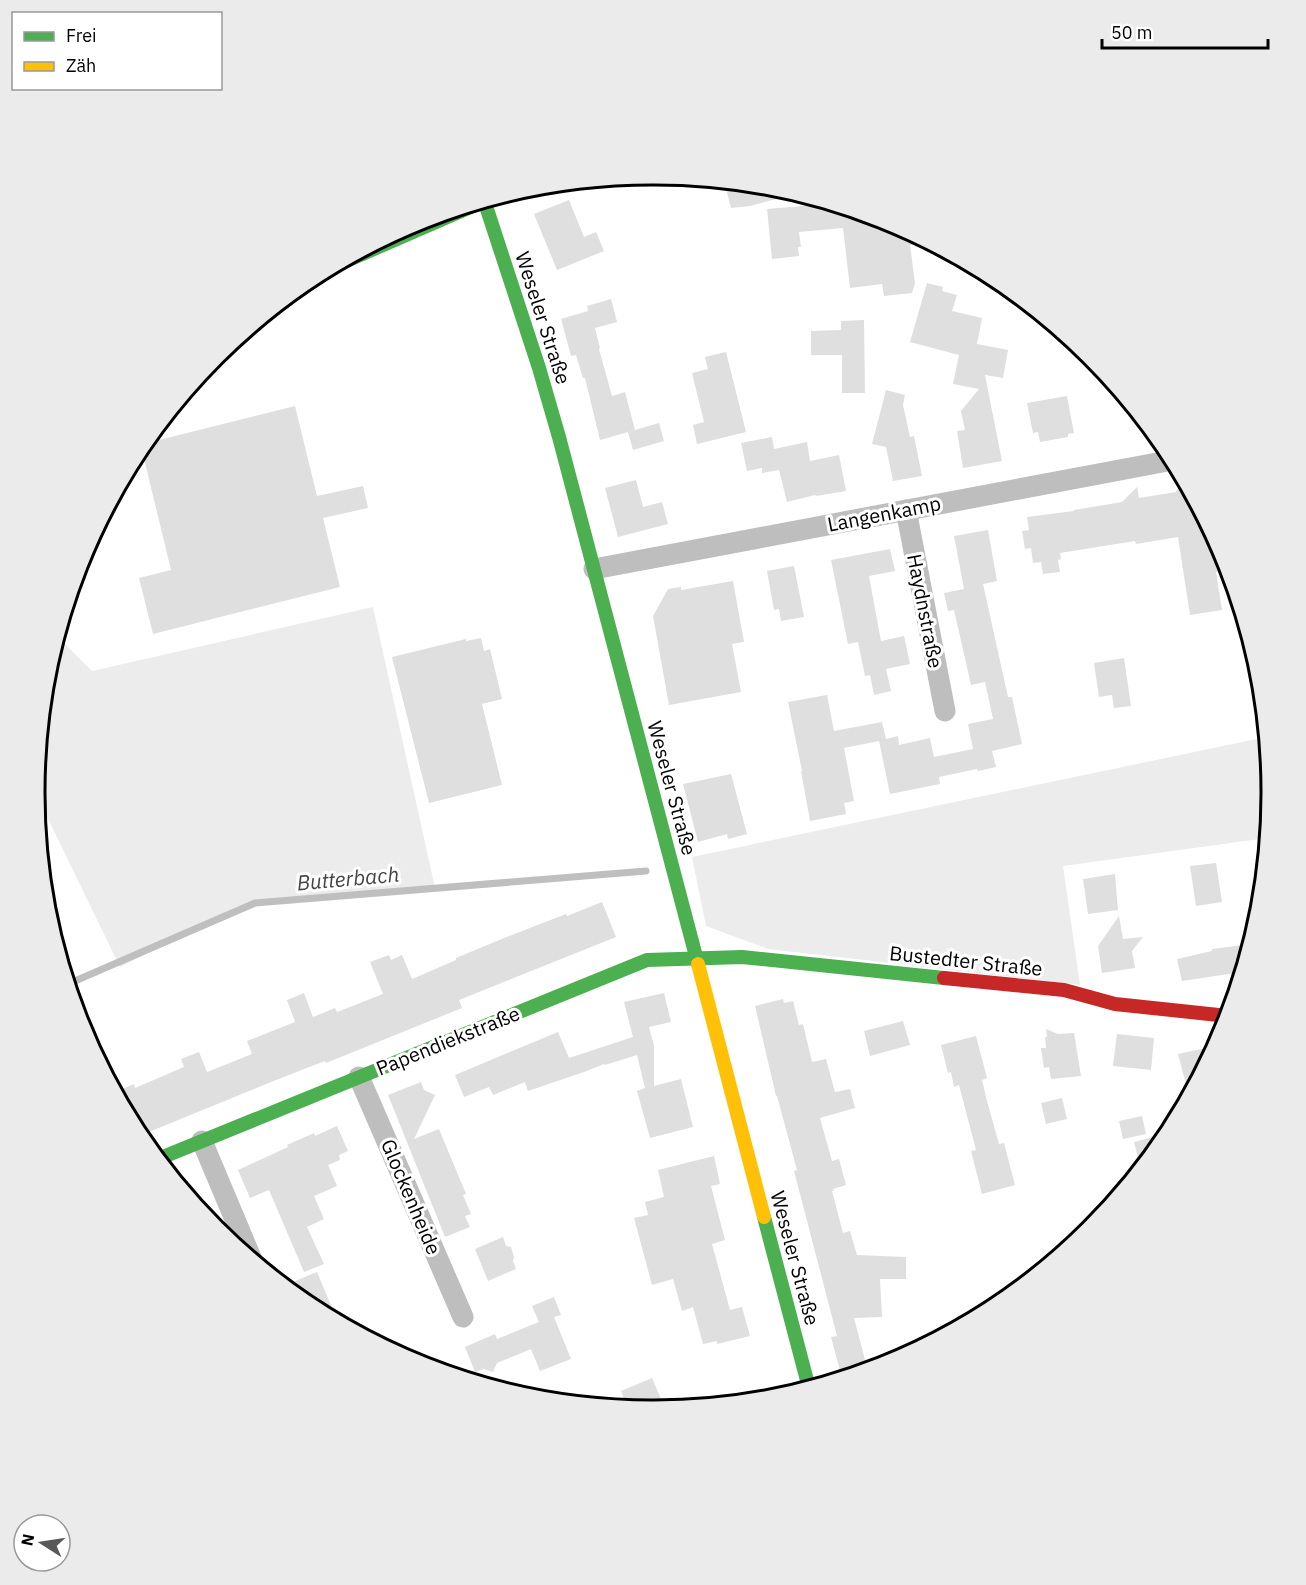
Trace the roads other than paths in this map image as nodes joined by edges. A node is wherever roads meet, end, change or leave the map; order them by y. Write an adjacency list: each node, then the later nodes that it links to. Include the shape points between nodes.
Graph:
1 (489, 207): 4 (street, Weseler Straße, via 540,368)
2 (1163, 462): 3 (street, Langenkamp)
3 (906, 510): 4 (street, Langenkamp); 5 (street, Haydnstraße)
4 (594, 569): 6 (street, Weseler Straße)
5 (945, 711)
6 (697, 958): 7 (street, Bustedter Straße, via 742,957 1064,990 1115,1004); 8 (street, Papendiekstraße, via 647,960); 13 (street, Weseler Straße)
7 (1219, 1015)
8 (359, 1077): 9 (street, Papendiekstraße); 12 (street, Glockenheide)
9 (202, 1141): 10 (street, Papendiekstraße); 11 (street)
10 (166, 1156)
11 (245, 1243)
12 (463, 1317)
13 (807, 1381)

